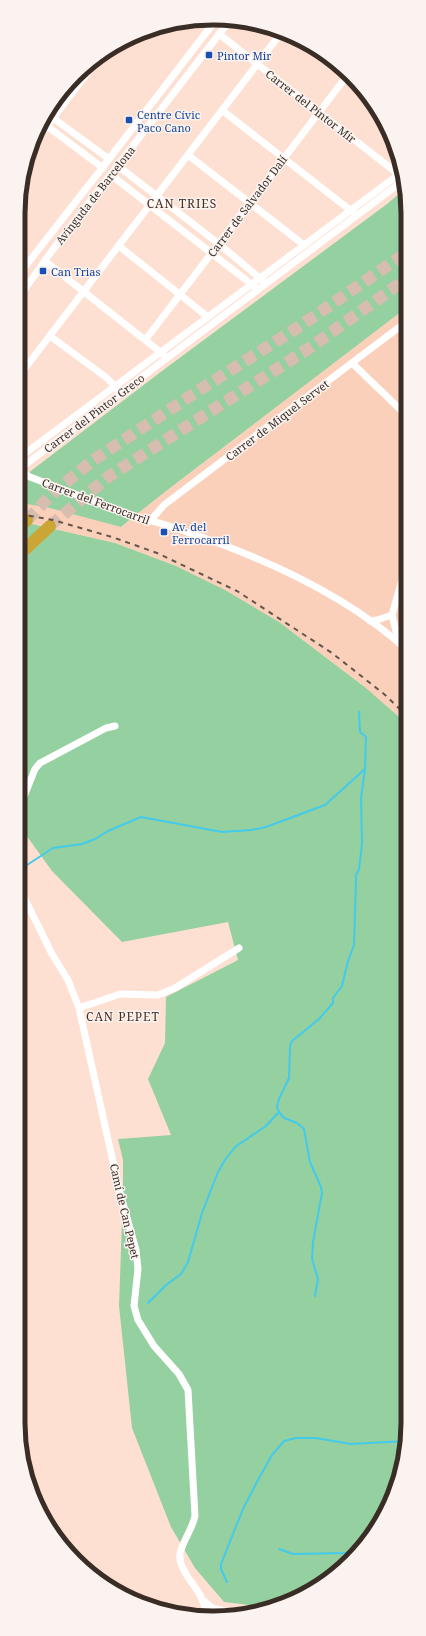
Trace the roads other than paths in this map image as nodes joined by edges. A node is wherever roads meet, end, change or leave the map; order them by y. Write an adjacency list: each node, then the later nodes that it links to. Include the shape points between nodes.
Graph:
1 (212, 25): 15 (street, Avinguda de Barcelona)
2 (226, 25): 3 (street, Avinguda de Barcelona)
3 (219, 34): 5 (street, Carrer del Pintor Mir); 16 (street, Avinguda de Barcelona)
4 (278, 37): 5 (street)
5 (258, 64): 8 (street); 9 (street, Carrer del Pintor Mir)
6 (87, 74): 10 (street)
7 (345, 79): 9 (street, Carrer de Salvador Dalí)
8 (222, 111): 13 (street); 14 (street)
9 (319, 112): 14 (street, Carrer de Salvador Dalí); 18 (street, Carrer del Pintor Mir)
10 (53, 118): 11 (street); 15 (street)
11 (47, 126): 12 (street); 17 (street)
12 (44, 130)
13 (188, 155): 22 (street); 23 (street)
14 (283, 158): 23 (street, Carrer de Salvador Dalí); 25 (street)
15 (109, 159): 17 (street, Avinguda de Barcelona)
16 (118, 166): 19 (street, Avinguda de Barcelona); 22 (street)
17 (102, 168): 32 (street, Avinguda de Barcelona)
18 (396, 172)
19 (111, 175): 24 (street); 31 (street, Avinguda de Barcelona)
20 (398, 179): 25 (street, Carrer del Pintor Greco)
21 (398, 180): 26 (street, Carrer del Pintor Greco)
22 (157, 196): 24 (street); 27 (street)
23 (249, 202): 27 (street, Carrer de Salvador Dalí); 28 (street)
24 (150, 205): 29 (street); 30 (street)
25 (351, 210): 26 (street); 28 (street, Carrer del Pintor Greco)
26 (358, 216): 35 (street, Carrer del Pintor Greco)
27 (219, 244): 30 (street, Carrer de Salvador Dalí); 33 (street)
28 (304, 245): 33 (street, Carrer del Pintor Greco)
29 (119, 246): 38 (street); 39 (street)
30 (211, 254): 34 (street); 39 (street, Carrer de Salvador Dalí)
31 (45, 261): 36 (street, Avinguda de Barcelona); 38 (street)
32 (25, 266)
33 (260, 278): 34 (street, Carrer del Pintor Greco); 35 (street)
34 (251, 284): 37 (street); 40 (street, Carrer del Pintor Greco)
35 (265, 285): 37 (street, Carrer del Pintor Greco)
36 (25, 289)
37 (259, 290): 45 (street, Carrer del Pintor Greco)
38 (84, 291): 42 (street); 43 (street)
39 (180, 295): 40 (street); 43 (street, Carrer de Salvador Dalí)
40 (208, 317): 44 (street, Carrer del Pintor Greco)
41 (401, 326): 46 (street, Carrer de Miquel Servet)
42 (50, 336): 47 (street); 48 (street)
43 (146, 339): 44 (street)
44 (162, 352): 45 (street); 48 (street, Carrer del Pintor Greco)
45 (168, 358): 49 (street, Carrer del Pintor Greco)
46 (352, 363): 50 (street); 54 (street, Carrer de Miquel Servet, via 164,506)
47 (25, 368)
48 (116, 386): 49 (street); 51 (street, Carrer del Pintor Greco)
49 (121, 393): 52 (street, Carrer del Pintor Greco)
50 (401, 410)
51 (25, 454)
52 (25, 465)
53 (25, 473): 54 (street, Carrer del Ferrocarril)
54 (150, 521): 59 (street, Carrer del Ferrocarril, via 233,549 306,581)
55 (50, 526): 56 (highway)
56 (25, 549)
57 (401, 584): 58 (street)
58 (392, 615): 59 (street); 60 (street)
59 (370, 621): 60 (street, Carrer del Ferrocarril)
60 (400, 643)
61 (115, 726): 62 (street, via 106,728 40,763)
62 (25, 794)
63 (25, 899): 65 (street, Camí de Can Pepet, via 68,980)
64 (239, 948): 65 (street, via 175,988 158,995 120,994)
65 (79, 1008): 66 (street, Camí de Can Pepet, via 119,1189 136,1250 138,1269 134,1306 138,1320 154,1346 182,1379 189,1395 195,1516 180,1559)
66 (202, 1598): 67 (street, Camí de Can Pepet, via 212,1608); 68 (street, Camí de Can Pepet)
67 (220, 1610)
68 (205, 1611)

